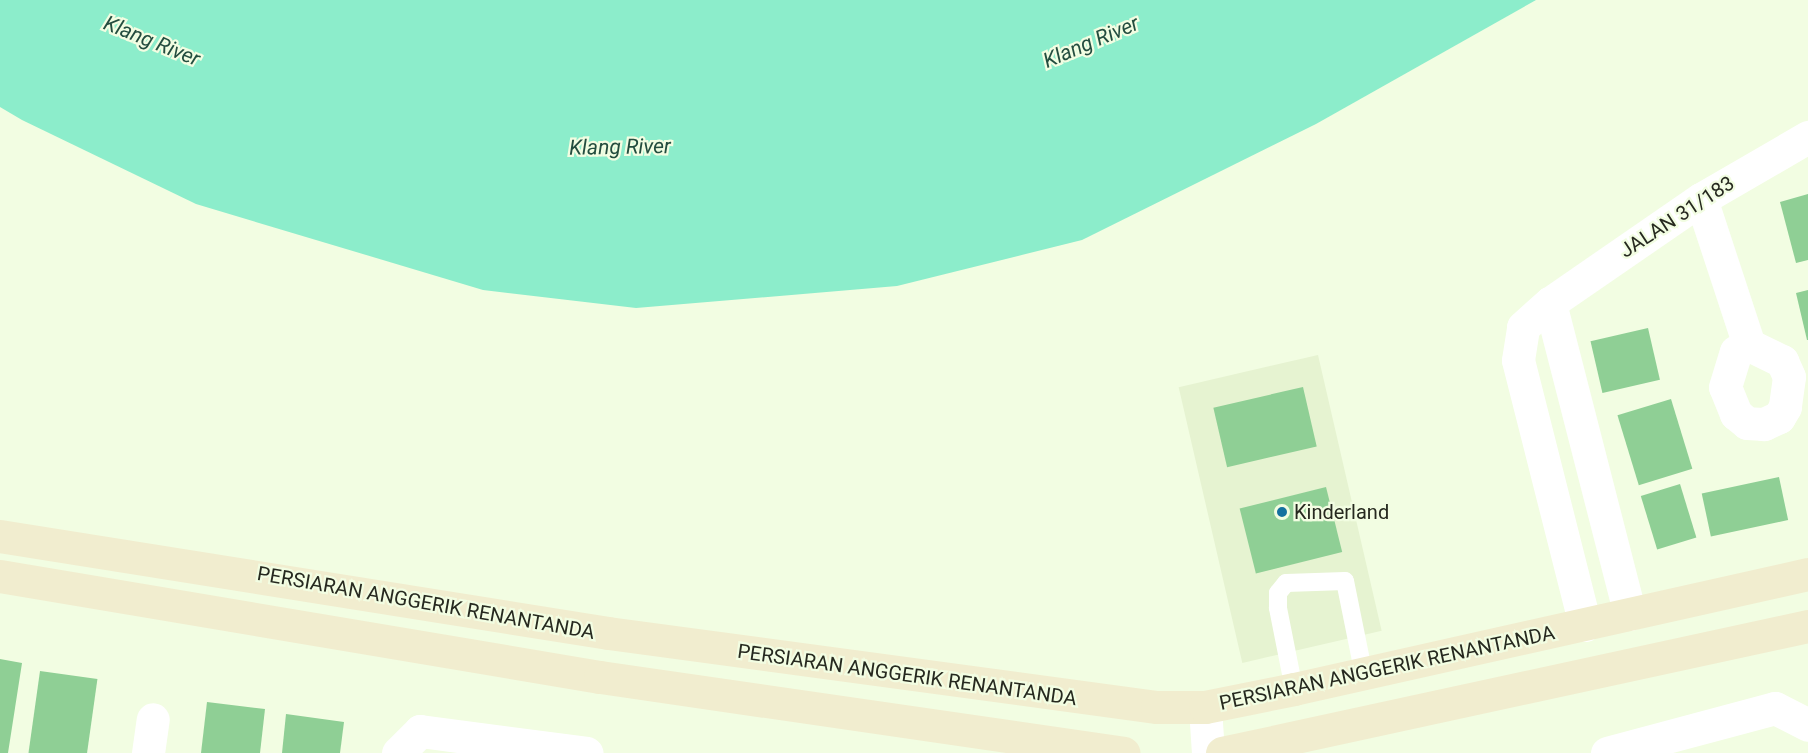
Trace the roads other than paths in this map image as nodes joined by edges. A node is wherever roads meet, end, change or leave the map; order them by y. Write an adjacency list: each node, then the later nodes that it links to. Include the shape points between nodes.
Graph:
1 (1808, 137): 2 (street, JALAN 31/183)
2 (1701, 199): 3 (street, JALAN 31/183); 4 (street)
3 (1550, 303): 5 (street); 6 (street, JALAN 31/183, via 1524,327 1517,351)
4 (1749, 345)
5 (1602, 503): 6 (street); 10 (street)
6 (1557, 515): 11 (street, JALAN 31/183)
7 (0, 536): 15 (main road, PERSIARAN ANGGERIK RENANTANDA, via 793,660 1080,700)
8 (1808, 574): 10 (main road, PERSIARAN ANGGERIK RENANTANDA)
9 (0, 576): 21 (main road, via 600,676)
10 (1630, 614): 11 (main road, PERSIARAN ANGGERIK RENANTANDA)
11 (1585, 625): 13 (main road, PERSIARAN ANGGERIK RENANTANDA)
12 (1808, 626): 23 (main road)
13 (1364, 675): 14 (main road, PERSIARAN ANGGERIK RENANTANDA); 14 (lane, via 1345,581 1286,583 1278,593 1278,609)
14 (1294, 689): 15 (main road, PERSIARAN ANGGERIK RENANTANDA)
15 (1205, 707): 22 (street)
16 (153, 719): 19 (street)
17 (1808, 725): 24 (street, via 1775,708)
18 (409, 742): 20 (street, via 452,731)
19 (148, 753)
20 (587, 753)
21 (1124, 753)
22 (1208, 753)
23 (1222, 753)
24 (1608, 753)

